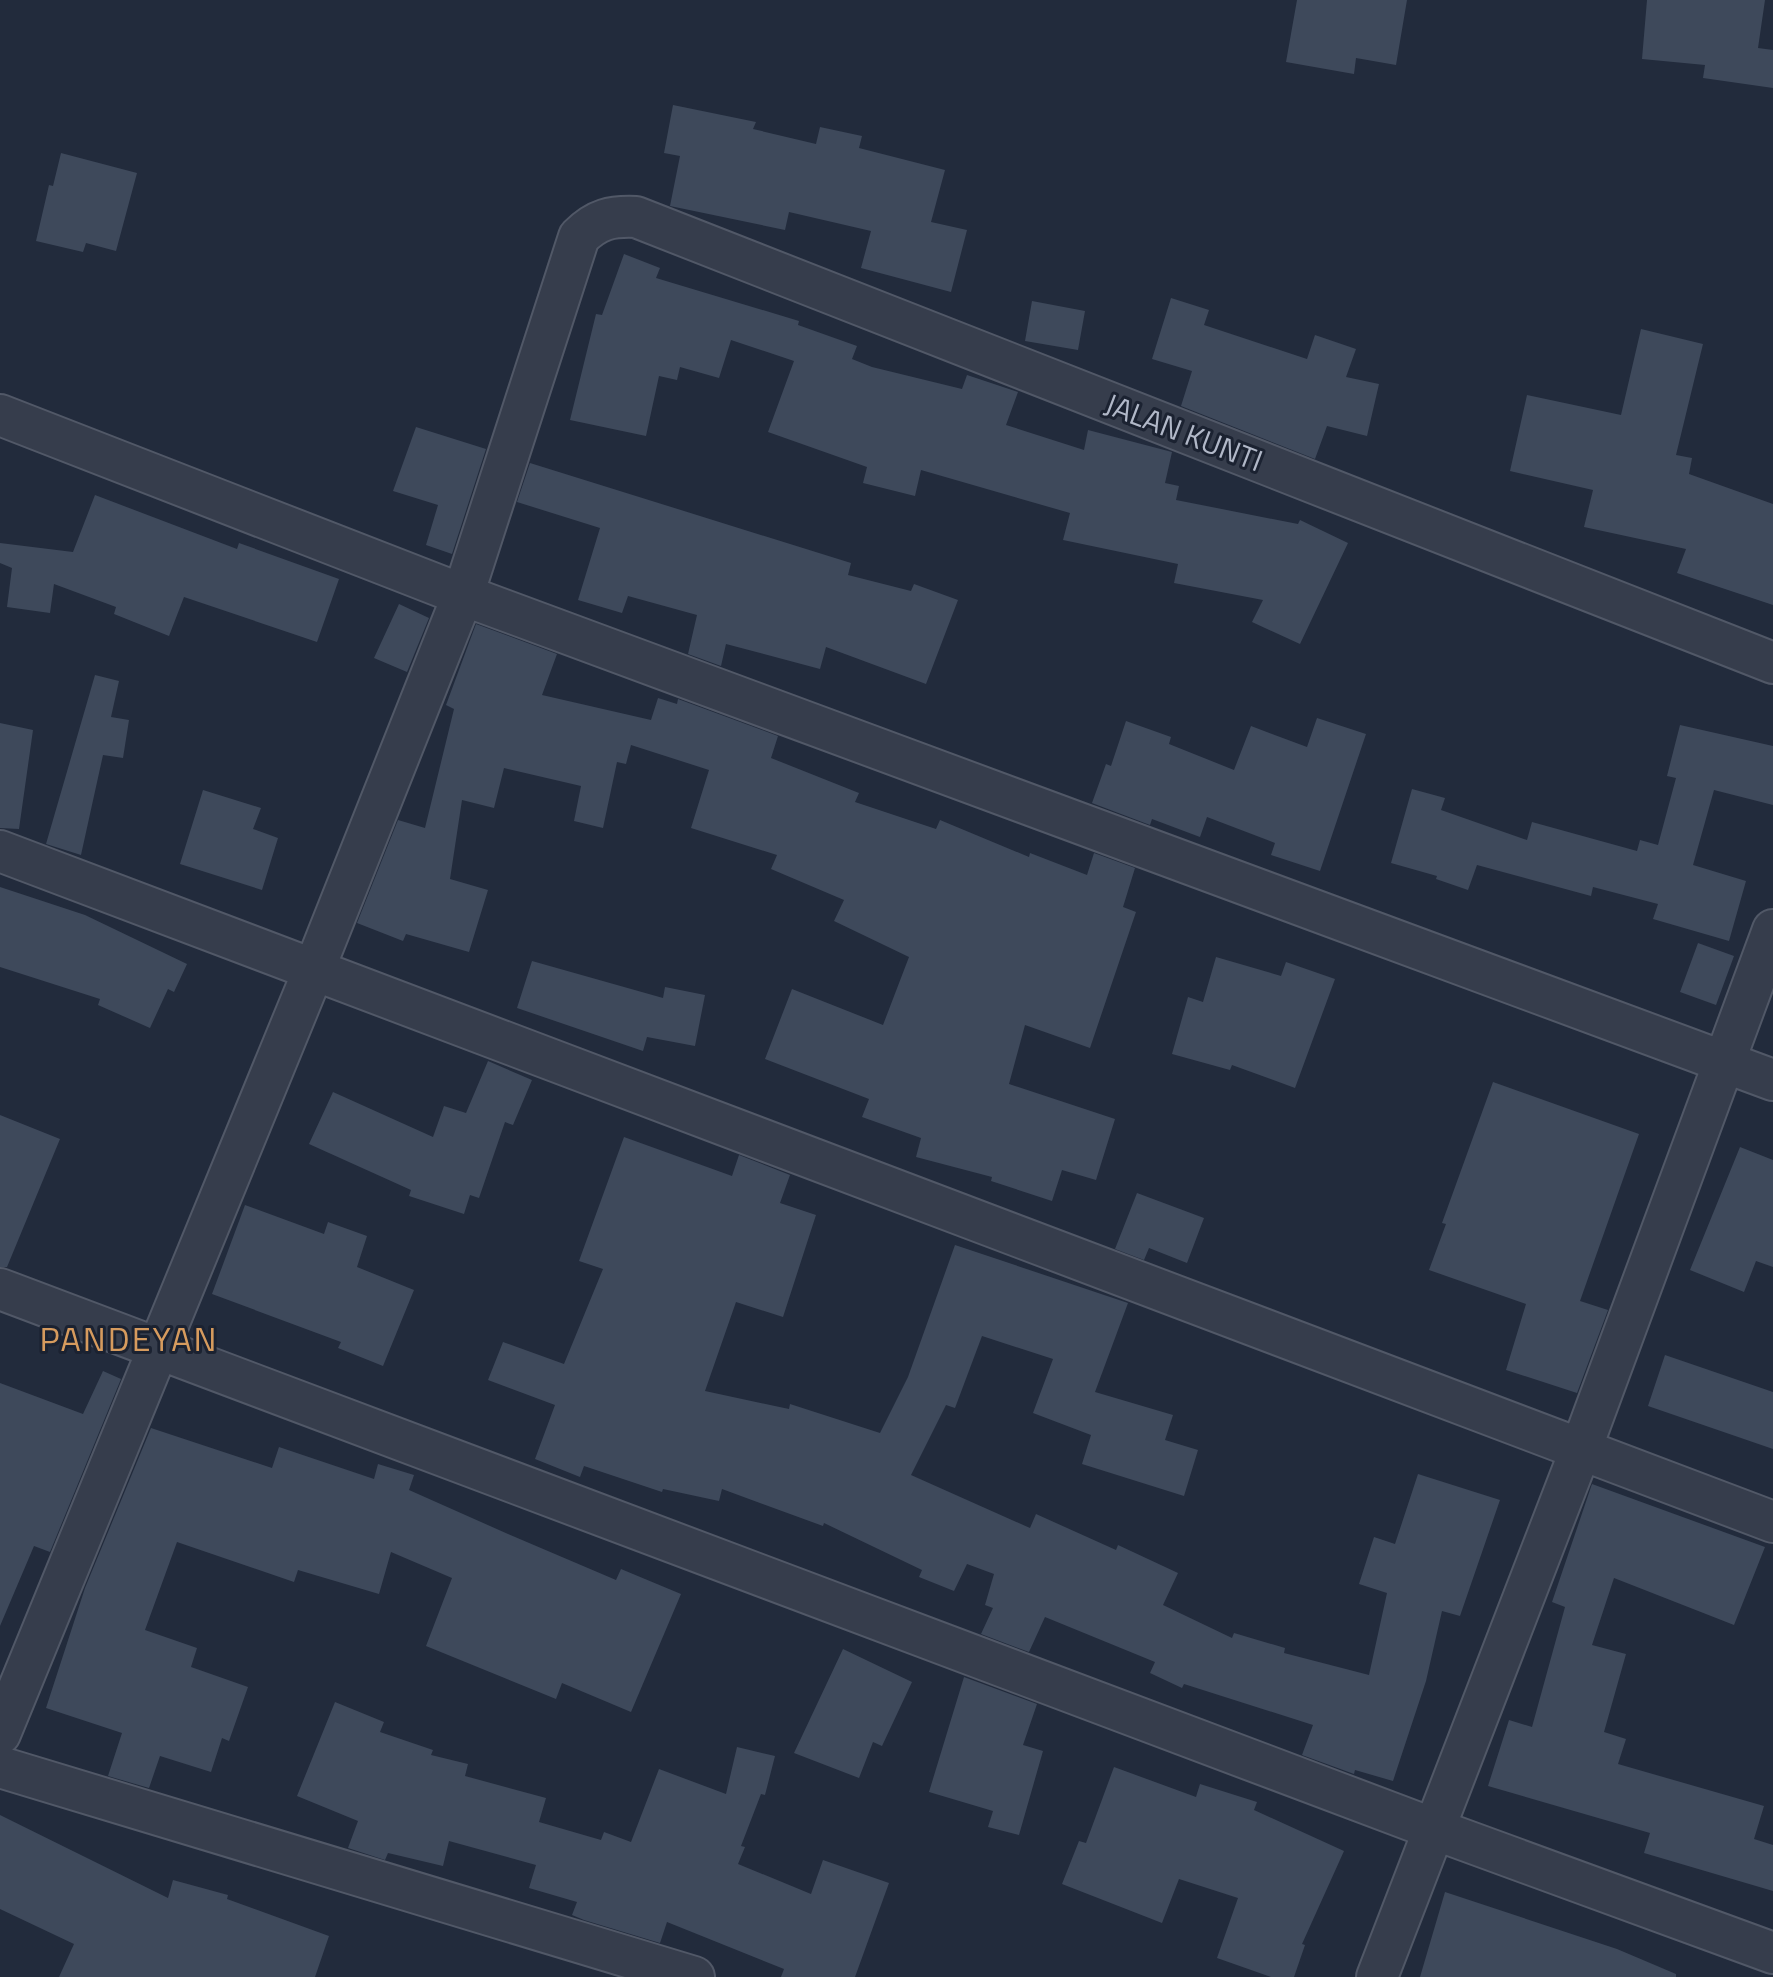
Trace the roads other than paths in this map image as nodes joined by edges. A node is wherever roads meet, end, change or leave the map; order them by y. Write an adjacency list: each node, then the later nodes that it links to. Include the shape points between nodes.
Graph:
1 (0, 415): 2 (street)
2 (463, 595): 3 (street, JALAN KUNTI, via 579,237 592,223 612,216 636,217); 6 (street); 7 (street)
3 (1773, 663)
4 (0, 851): 6 (street)
5 (1773, 930): 7 (street)
6 (313, 972): 10 (street); 11 (street)
7 (1722, 1060): 8 (street); 11 (street)
8 (1773, 1080)
9 (0, 1289): 10 (street)
10 (157, 1347): 13 (street); 15 (street)
11 (1581, 1449): 12 (street); 15 (street)
12 (1773, 1522)
13 (0, 1734)
14 (0, 1767): 17 (street)
15 (1434, 1829): 16 (street); 18 (street)
16 (1773, 1953)
17 (694, 1977)
18 (1377, 1977)

